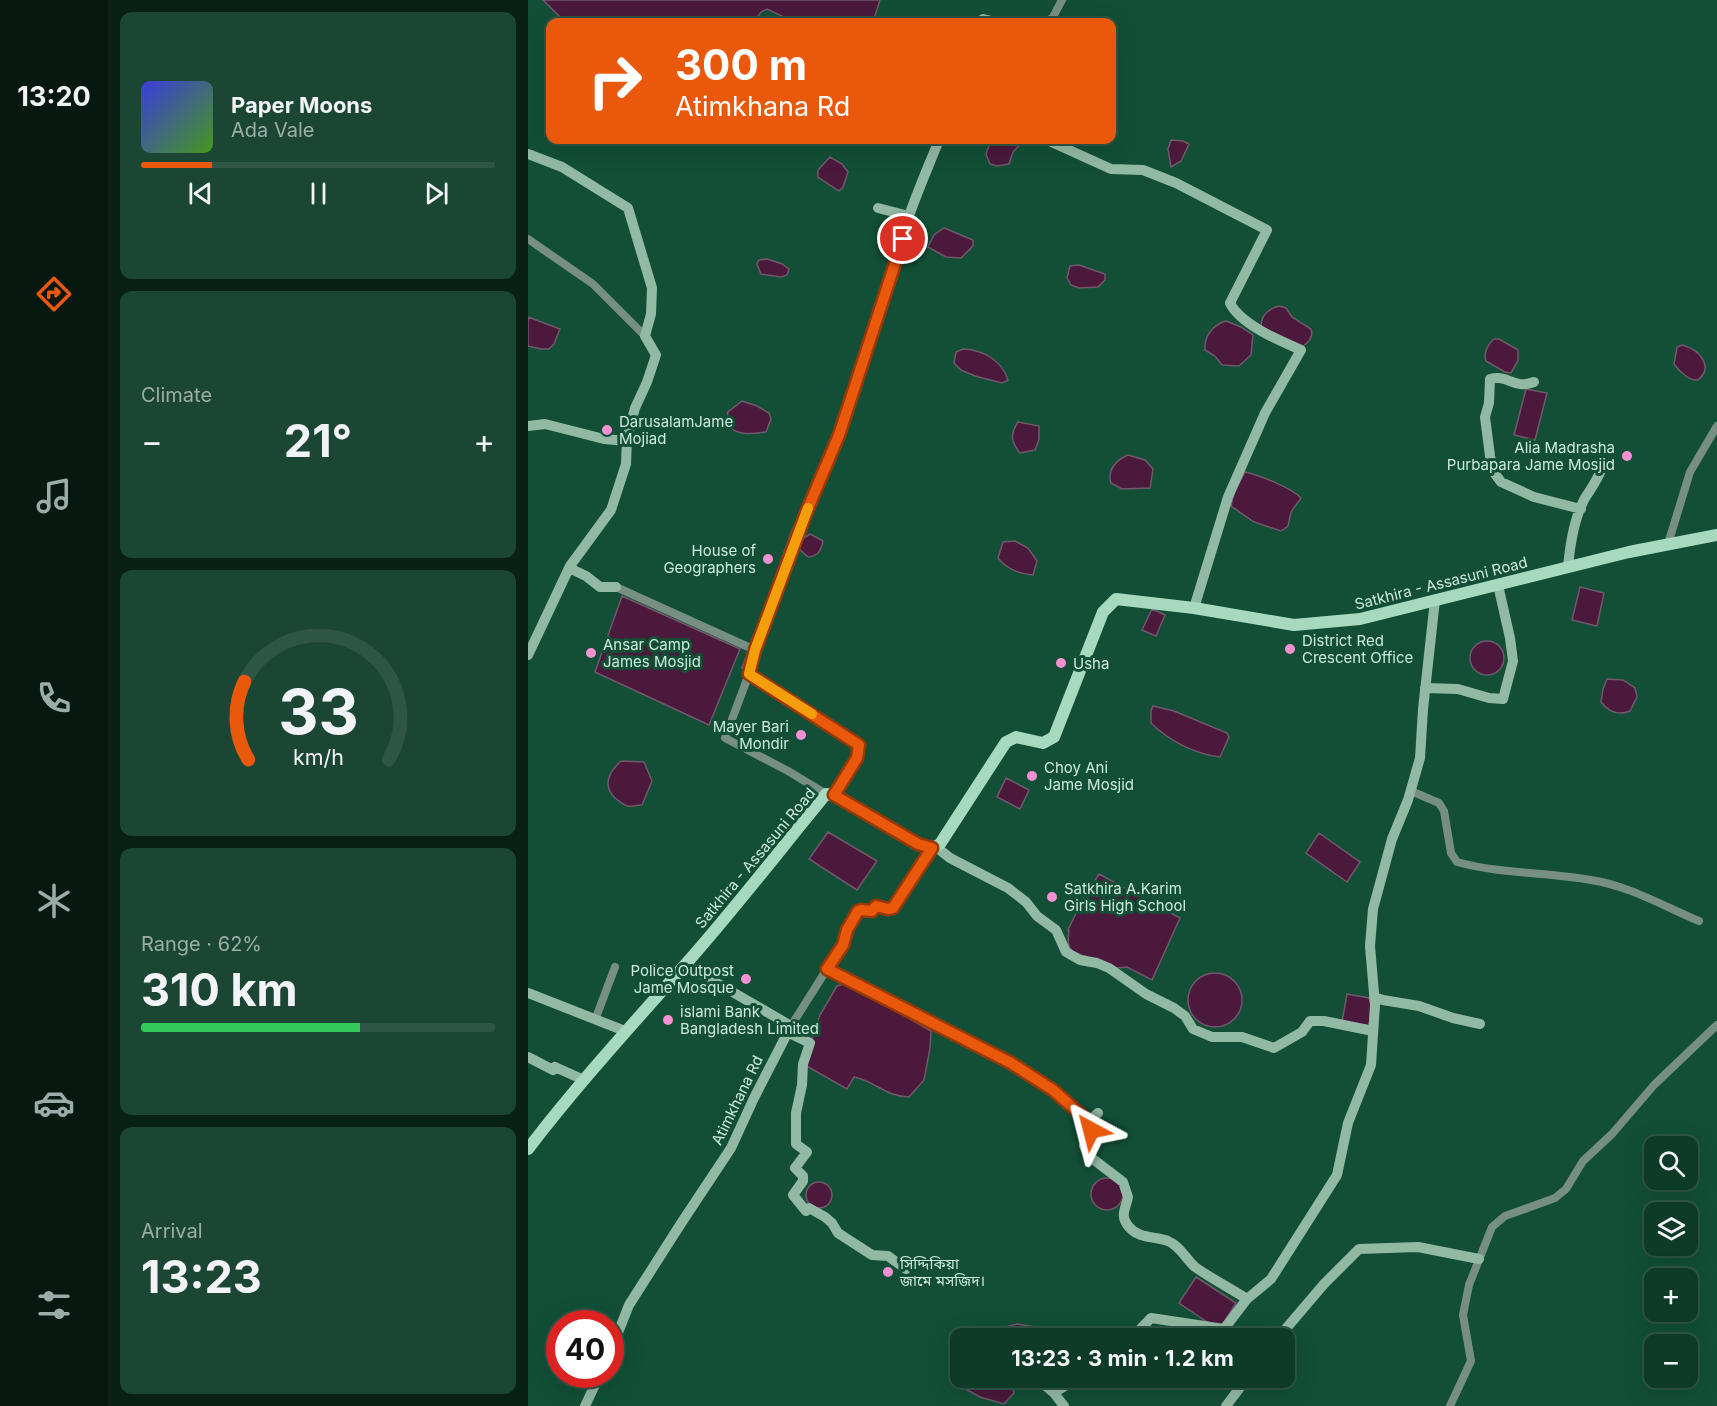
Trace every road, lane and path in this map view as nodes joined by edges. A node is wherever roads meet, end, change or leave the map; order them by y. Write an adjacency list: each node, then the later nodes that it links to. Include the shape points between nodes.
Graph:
1 (1062, 0): 2 (street)
2 (1052, 18)
3 (937, 144): 7 (main road)
4 (1056, 144): 23 (main road, via 1111,169 1143,170 1176,183 1267,230 1230,303 1262,332 1301,350 1265,413 1228,497)
5 (528, 154): 9 (main road, via 562,167 628,208 652,288)
6 (878, 208): 7 (main road)
7 (909, 216): 24 (main road, via 839,435)
8 (528, 239): 9 (street, via 594,284)
9 (645, 336): 13 (main road, via 656,355)
10 (1534, 382): 15 (main road, via 1524,386 1499,377 1490,379 1485,417 1493,471 1501,482 1534,497)
11 (528, 426): 13 (main road, via 545,424)
12 (1717, 426): 17 (street, via 1690,472)
13 (627, 441): 19 (main road, via 626,464 611,510)
14 (1603, 465): 15 (main road)
15 (1581, 509): 18 (main road)
16 (1717, 535): 17 (main road, Satkhira - Assasuni Road)
17 (1668, 544): 18 (main road, Satkhira - Assasuni Road)
18 (1568, 567): 20 (main road, Satkhira - Assasuni Road)
19 (569, 568): 21 (main road, via 600,587); 25 (main road)
20 (1498, 585): 22 (main road, Satkhira - Assasuni Road); 27 (main road, via 1513,661 1503,699 1458,689)
21 (616, 587): 24 (street)
22 (1435, 600): 23 (main road, Satkhira - Assasuni Road, via 1360,619 1294,624); 27 (main road)
23 (1194, 608): 30 (main road, Satkhira - Assasuni Road, via 1116,598 1103,612 1054,737 1043,743 1016,737 1006,742 940,844)
24 (755, 650): 26 (main road)
25 (528, 655)
26 (749, 674): 29 (street, via 725,738); 29 (main road, via 859,745 857,758)
27 (1425, 688): 28 (main road, via 1420,758)
28 (1411, 791): 31 (street, via 1439,803 1451,853 1457,862 1624,887); 36 (main road, via 1392,839 1373,909 1370,946)
29 (830, 795): 30 (main road, Satkhira - Assasuni Road, via 918,844); 32 (main road, Satkhira - Assasuni Road)
30 (934, 847): 34 (main road, via 893,908 876,906 872,911 858,911); 42 (main road, via 1026,902 1056,930 1066,952 1109,968 1174,1008 1193,1029 1212,1037 1242,1037 1274,1048 1302,1032 1310,1021)
31 (1699, 921)
32 (686, 965): 40 (main road); 41 (main road, Satkhira - Assasuni Road)
33 (615, 967): 37 (street)
34 (827, 969): 40 (street); 46 (street, via 1011,1063 1053,1090)
35 (528, 993): 37 (main road)
36 (1374, 997): 38 (main road); 42 (main road)
37 (595, 1020): 41 (main road)
38 (1480, 1024)
39 (1717, 1025): 48 (street, via 1654,1084 1612,1134 1583,1161 1566,1189 1555,1198 1505,1216 1492,1227)
40 (789, 1029): 49 (main road, via 810,1043 796,1113 796,1144 807,1152 795,1168 803,1181 793,1195 806,1211 809,1208 825,1217 838,1233 872,1255 888,1256); 51 (main road, Atimkhana Rd, via 731,1148)
41 (625, 1031): 44 (main road, Satkhira - Assasuni Road)
42 (1373, 1031): 50 (main road, via 1371,1065 1348,1123 1336,1175 1271,1279)
43 (528, 1057): 44 (main road, via 544,1067 555,1067)
44 (584, 1080): 47 (main road, Satkhira - Assasuni Road)
45 (1098, 1113): 46 (main road)
46 (1087, 1120): 50 (main road, via 1091,1127 1084,1142 1085,1151 1123,1182 1128,1197 1123,1218 1130,1229 1170,1241 1198,1269)
47 (528, 1149)
48 (1479, 1259): 55 (main road, via 1418,1247 1359,1249); 64 (street, via 1463,1315 1471,1361)
49 (906, 1269)
50 (1247, 1299): 54 (main road)
51 (624, 1319)
52 (1142, 1328): 53 (main road, via 1151,1318)
53 (1217, 1328)
54 (1225, 1328)
55 (1287, 1328)
56 (593, 1388): 61 (main road)
57 (1048, 1388): 60 (main road)
58 (1062, 1388): 60 (main road)
59 (1240, 1388): 63 (main road)
60 (1054, 1393): 62 (main road)
61 (585, 1406)
62 (1064, 1406)
63 (1226, 1406)
64 (1450, 1406)

